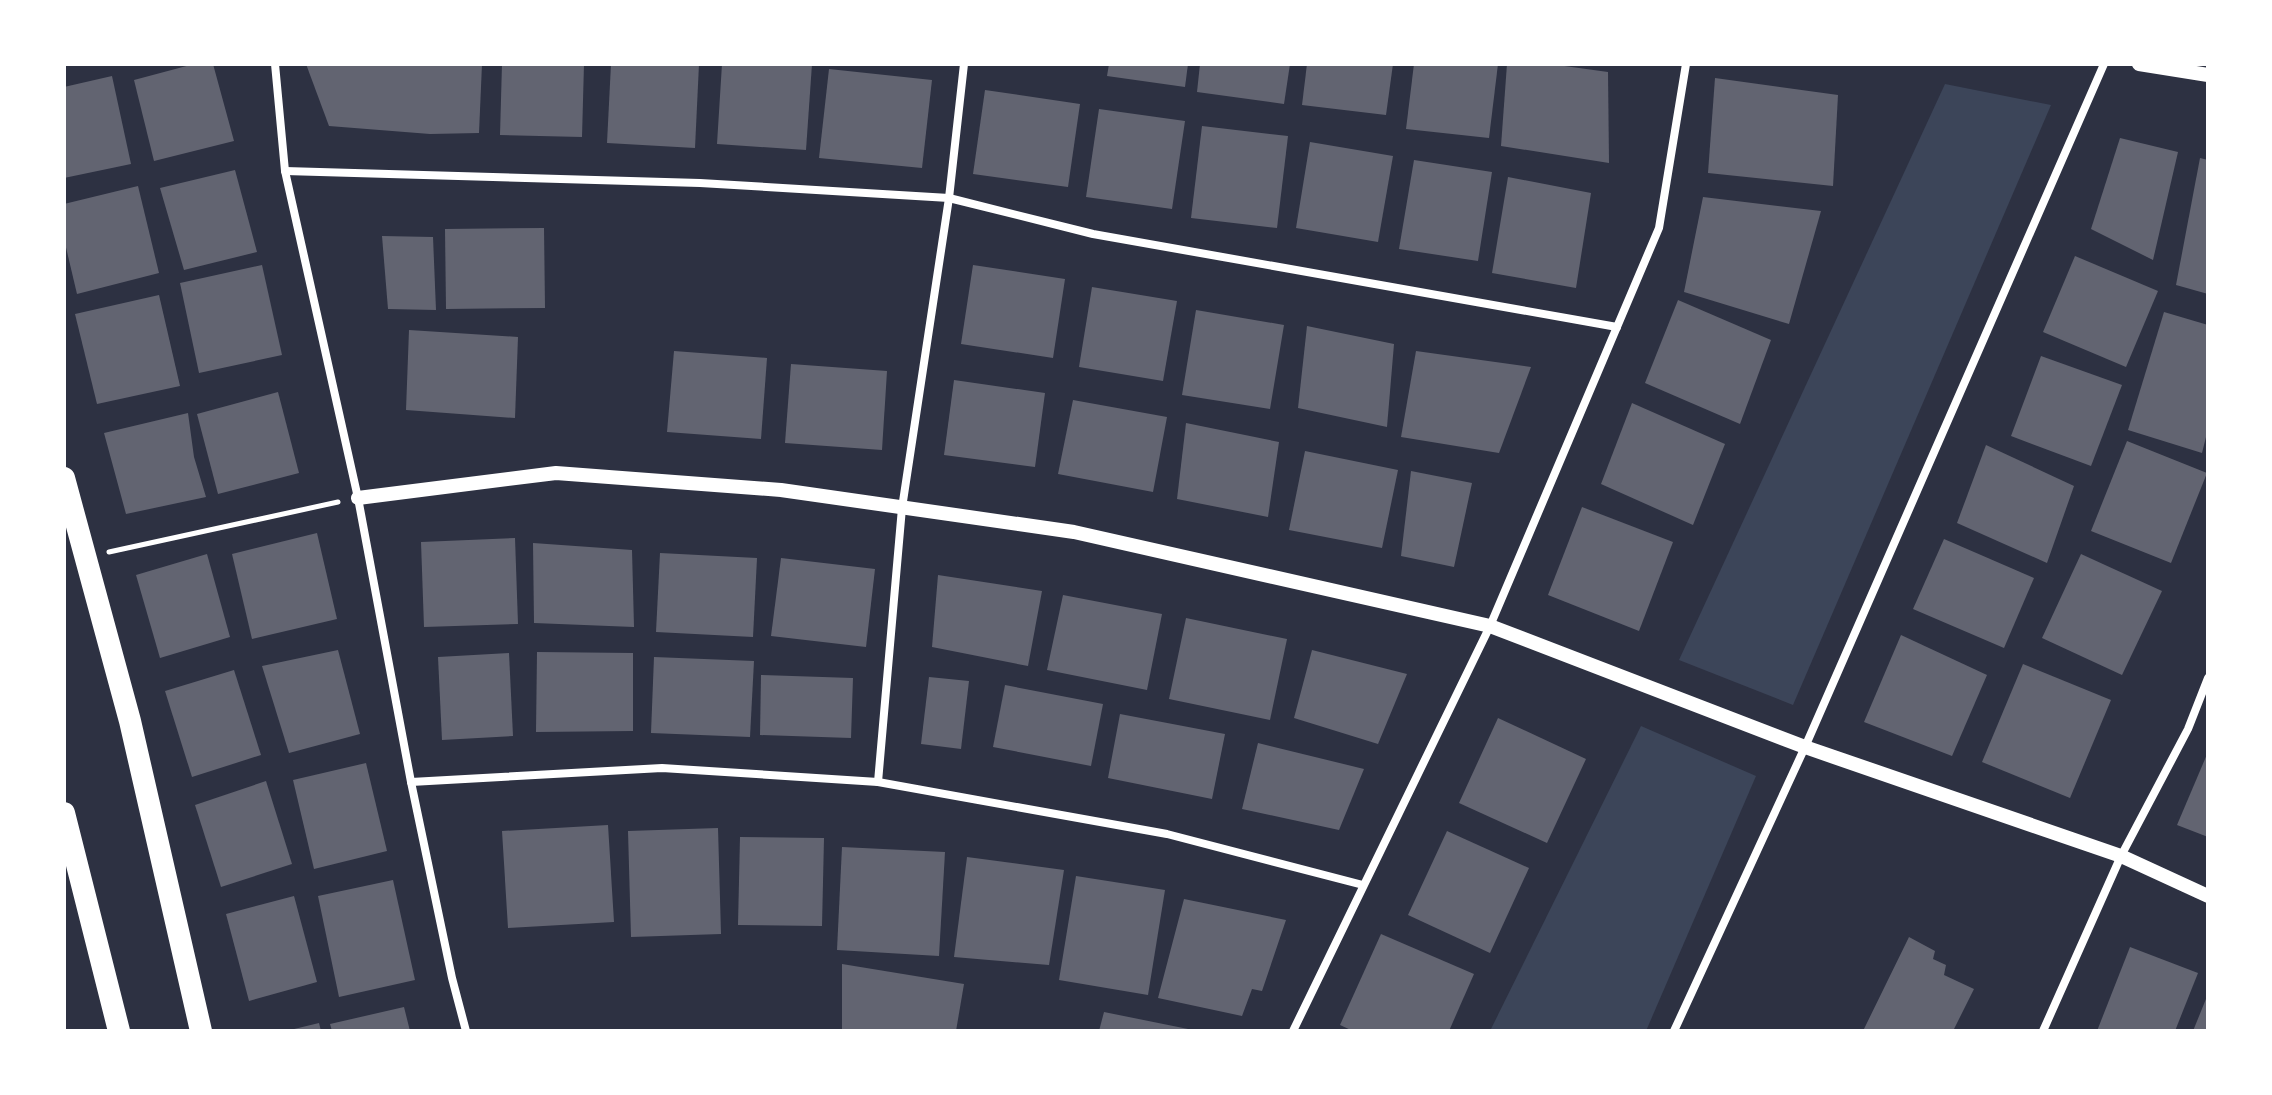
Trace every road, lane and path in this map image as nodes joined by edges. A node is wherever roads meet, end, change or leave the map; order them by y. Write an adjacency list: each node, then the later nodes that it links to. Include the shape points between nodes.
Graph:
1 (275, 64): 7 (street)
2 (964, 64): 8 (street)
3 (1686, 64): 9 (street, via 1659,228)
4 (2104, 64): 16 (street)
5 (2139, 64): 6 (street)
6 (2208, 75)
7 (285, 171): 8 (street, via 700,183); 11 (street)
8 (949, 198): 9 (street, via 1093,234); 12 (street)
9 (1617, 327): 14 (street)
10 (64, 478): 13 (highway)
11 (358, 498): 12 (street, via 556,473 781,490); 13 (path); 17 (street)
12 (902, 508): 14 (street, via 1074,532); 18 (street)
13 (85, 557): 24 (highway, via 130,721)
14 (1490, 626): 16 (street); 21 (street)
15 (2208, 678): 20 (street, via 2188,729)
16 (1805, 747): 20 (street); 27 (street)
17 (411, 782): 18 (street, via 662,768); 25 (street)
18 (878, 782): 21 (street, via 1167,834)
19 (64, 813): 23 (highway)
20 (2121, 856): 22 (street); 28 (street)
21 (1363, 885): 26 (street)
22 (2208, 896)
23 (119, 1031)
24 (201, 1031)
25 (466, 1031)
26 (1293, 1031)
27 (1674, 1031)
28 (2043, 1031)

